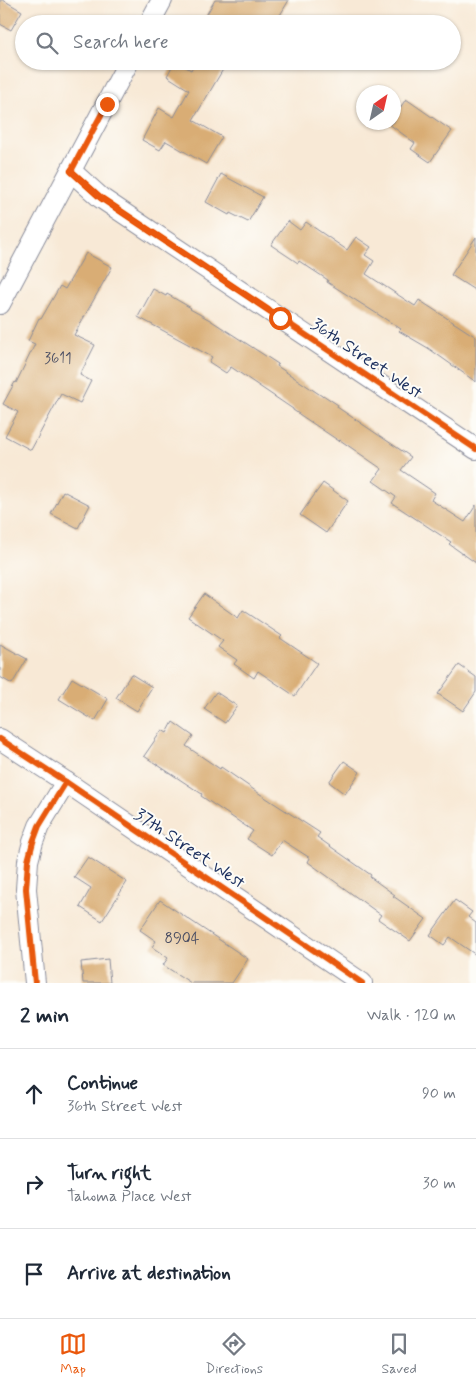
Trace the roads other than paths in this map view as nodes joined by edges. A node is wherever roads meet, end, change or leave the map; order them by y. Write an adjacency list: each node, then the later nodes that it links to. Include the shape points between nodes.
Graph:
1 (162, 0): 2 (street)
2 (154, 15)
3 (124, 70): 4 (street)
4 (71, 171): 5 (street); 6 (street, 36th Street West, via 101,198)
5 (0, 304)
6 (476, 449)
7 (0, 739): 8 (street, 37th Street West)
8 (66, 782): 9 (street, via 39,826 28,861 26,889); 10 (street, 37th Street West)
9 (35, 983)
10 (362, 983)

